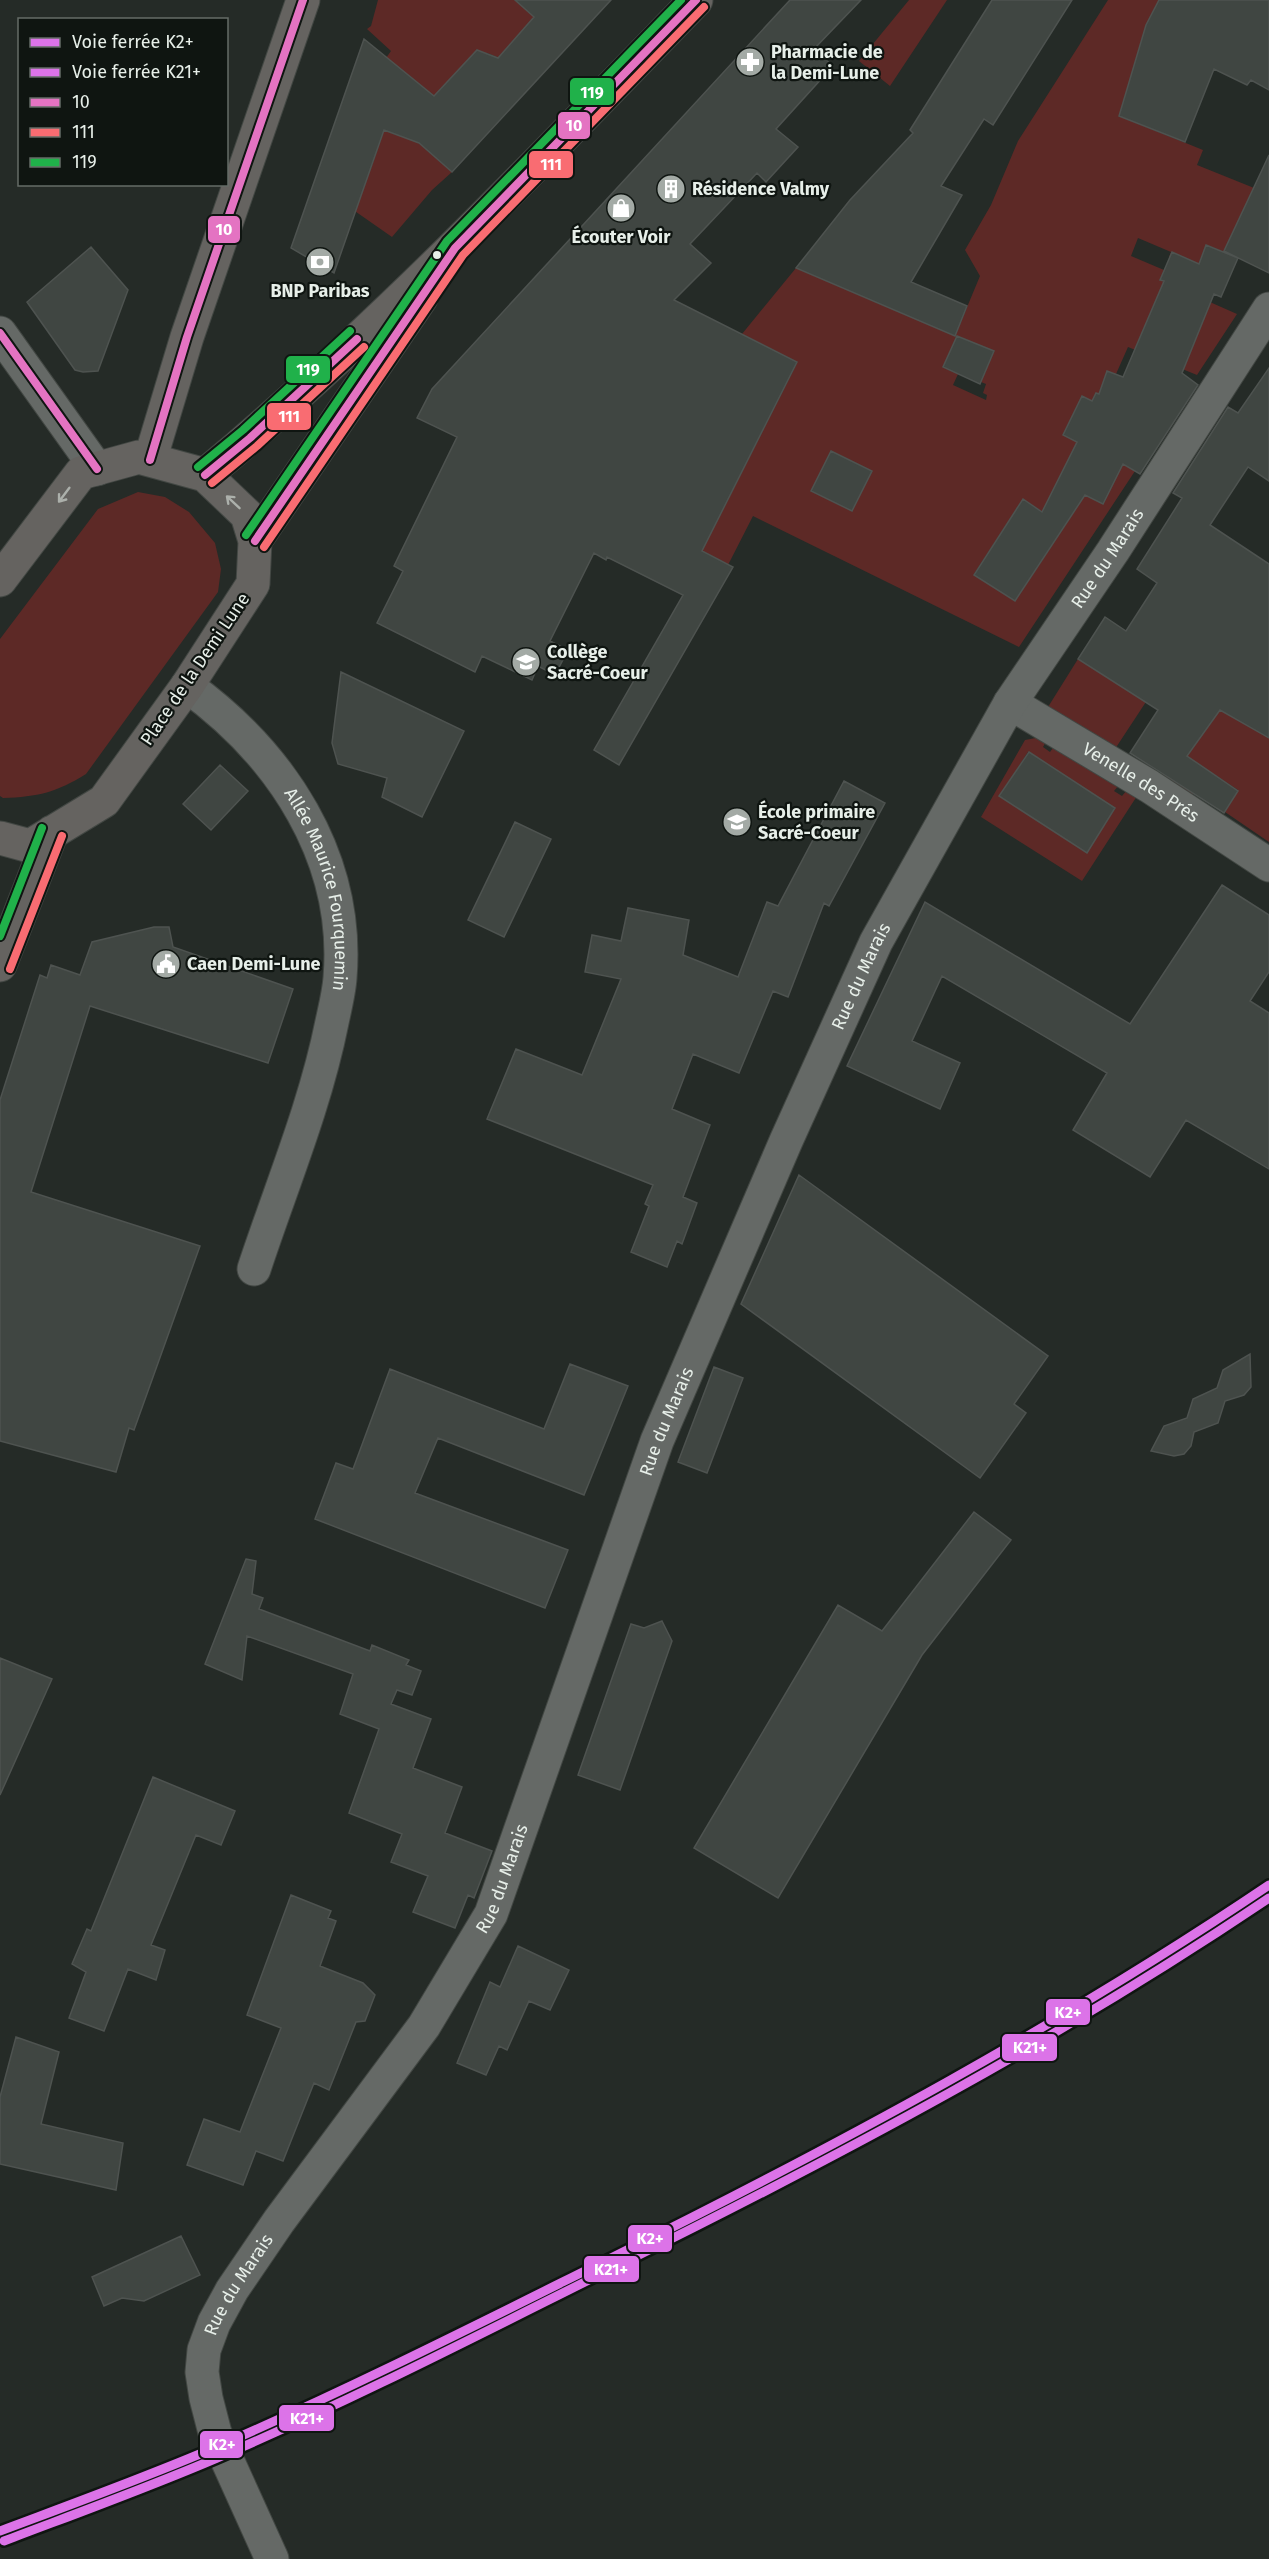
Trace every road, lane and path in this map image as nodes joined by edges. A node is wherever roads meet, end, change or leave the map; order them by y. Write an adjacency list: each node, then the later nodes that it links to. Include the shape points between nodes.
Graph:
1 (303, 0): 6 (main road)
2 (696, 0): 3 (main road)
3 (455, 248): 8 (main road); 9 (main road)
4 (1269, 309): 12 (street, Rue du Marais)
5 (0, 333): 7 (street)
6 (150, 460): 7 (main road, Place de la Demi Lune, via 139,458); 8 (main road, Place de la Demi Lune)
7 (97, 469): 10 (main road, Place de la Demi Lune, one-way to 10, via 81,473)
8 (205, 475): 9 (main road, Place de la Demi Lune, one-way to 8, via 247,515)
9 (255, 542): 11 (main road, Place de la Demi Lune, via 253,584)
10 (0, 580)
11 (187, 686): 13 (main road, Place de la Demi Lune, via 104,801); 17 (street, Allée Maurice Fourquemin, via 233,721 286,783 314,832 339,917 340,980 322,1071)
12 (1010, 703): 15 (street, Venelle des Prés, via 1149,786); 18 (street, Rue du Marais, via 876,942 671,1408 491,1914 424,2026 279,2221 214,2322 204,2350 206,2398 215,2433)
13 (52, 832): 14 (main road, Place de la Demi Lune, via 30,846); 16 (main road)
14 (0, 838)
15 (1269, 865)
16 (0, 965)
17 (254, 1269)
18 (272, 2559)

